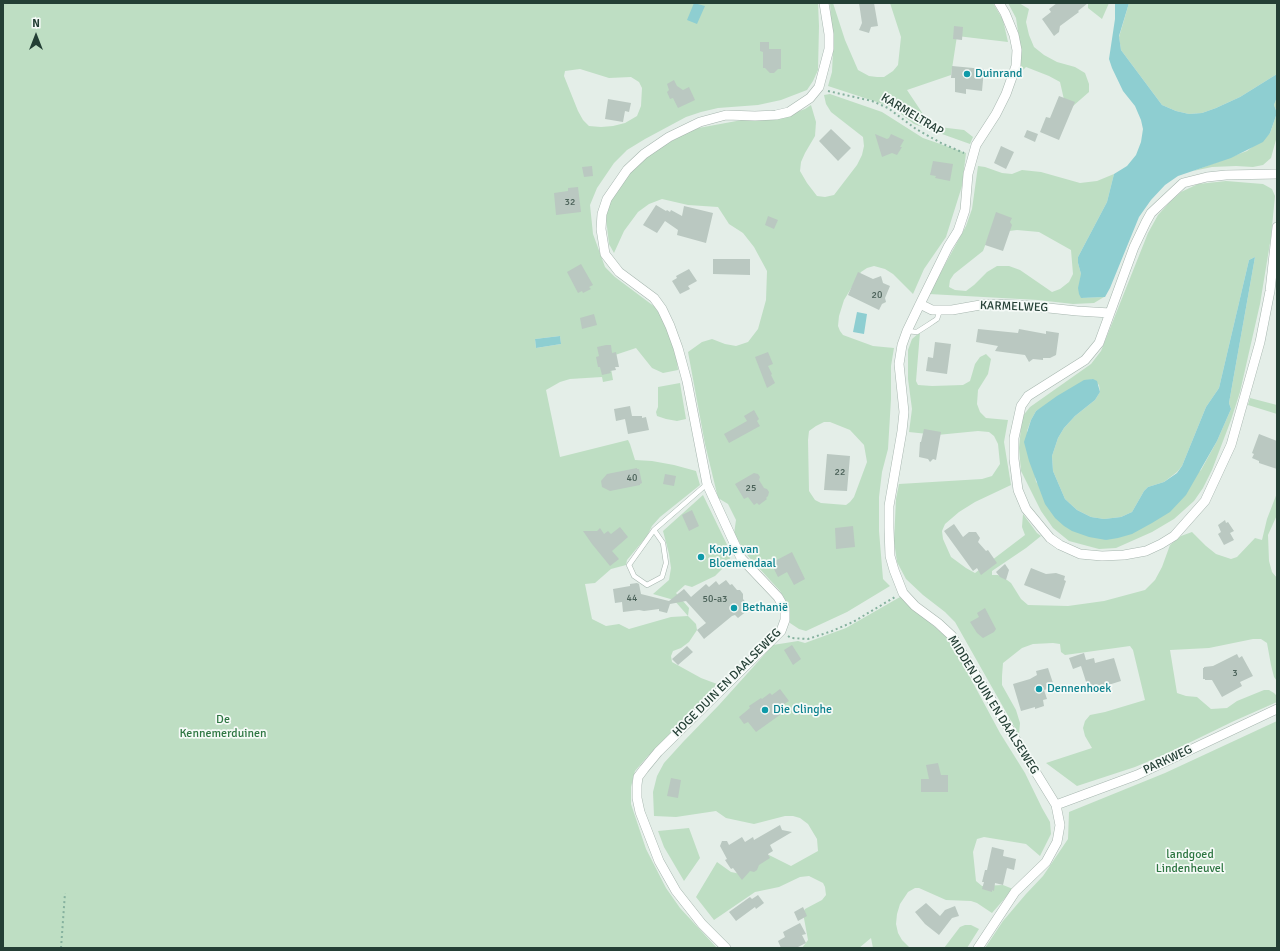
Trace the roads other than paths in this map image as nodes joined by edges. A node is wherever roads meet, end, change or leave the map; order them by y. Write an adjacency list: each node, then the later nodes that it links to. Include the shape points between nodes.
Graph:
1 (824, 3): 9 (street, HOGE DUIN EN DAALSEWEG, via 829,49 819,87 810,98 789,112 776,115 715,117 669,137 644,154 627,170 607,198 602,214 601,229 606,254 619,272 654,298 670,326 687,381)
2 (999, 3): 5 (street, MIDDEN DUIN EN DAALSEWEG, via 1014,35 1017,50 1016,66 1006,94 973,155 968,174 965,210 958,231)
3 (1277, 174): 7 (street, via 1226,175 1183,183 1151,213 1134,247)
4 (1277, 227): 7 (street, via 1270,291 1260,342 1231,445 1205,501 1174,536 1161,544 1124,555 1102,556 1080,554 1060,545 1050,538 1026,508 1018,490 1014,438 1021,406 1028,396 1084,360 1099,343)
5 (920, 304): 6 (street, KARMELWEG, via 932,310); 8 (street, MIDDEN DUIN EN DAALSEWEG)
6 (940, 310): 7 (street, KARMELWEG, via 986,304); 8 (lane, via 937,320 917,332)
7 (1110, 313)
8 (907, 330): 12 (street, MIDDEN DUIN EN DAALSEWEG, via 899,364 904,412 889,506 890,556 894,570 903,592 915,606 952,636)
9 (707, 484): 10 (lane); 13 (street, HOGE DUIN EN DAALSEWEG, via 741,558 778,597 785,609 785,620 781,631 644,768 638,777 637,798 659,861 676,891 702,924)
10 (654, 530): 10 (lane, via 663,543 666,563 662,577 647,585 634,576 628,565)
11 (1277, 709): 12 (street, PARKWEG, via 1137,775)
12 (1056, 806): 14 (street, MIDDEN DUIN EN DAALSEWEG, via 1060,825 1057,842 1046,862 1015,892)
13 (726, 948)
14 (978, 948)

